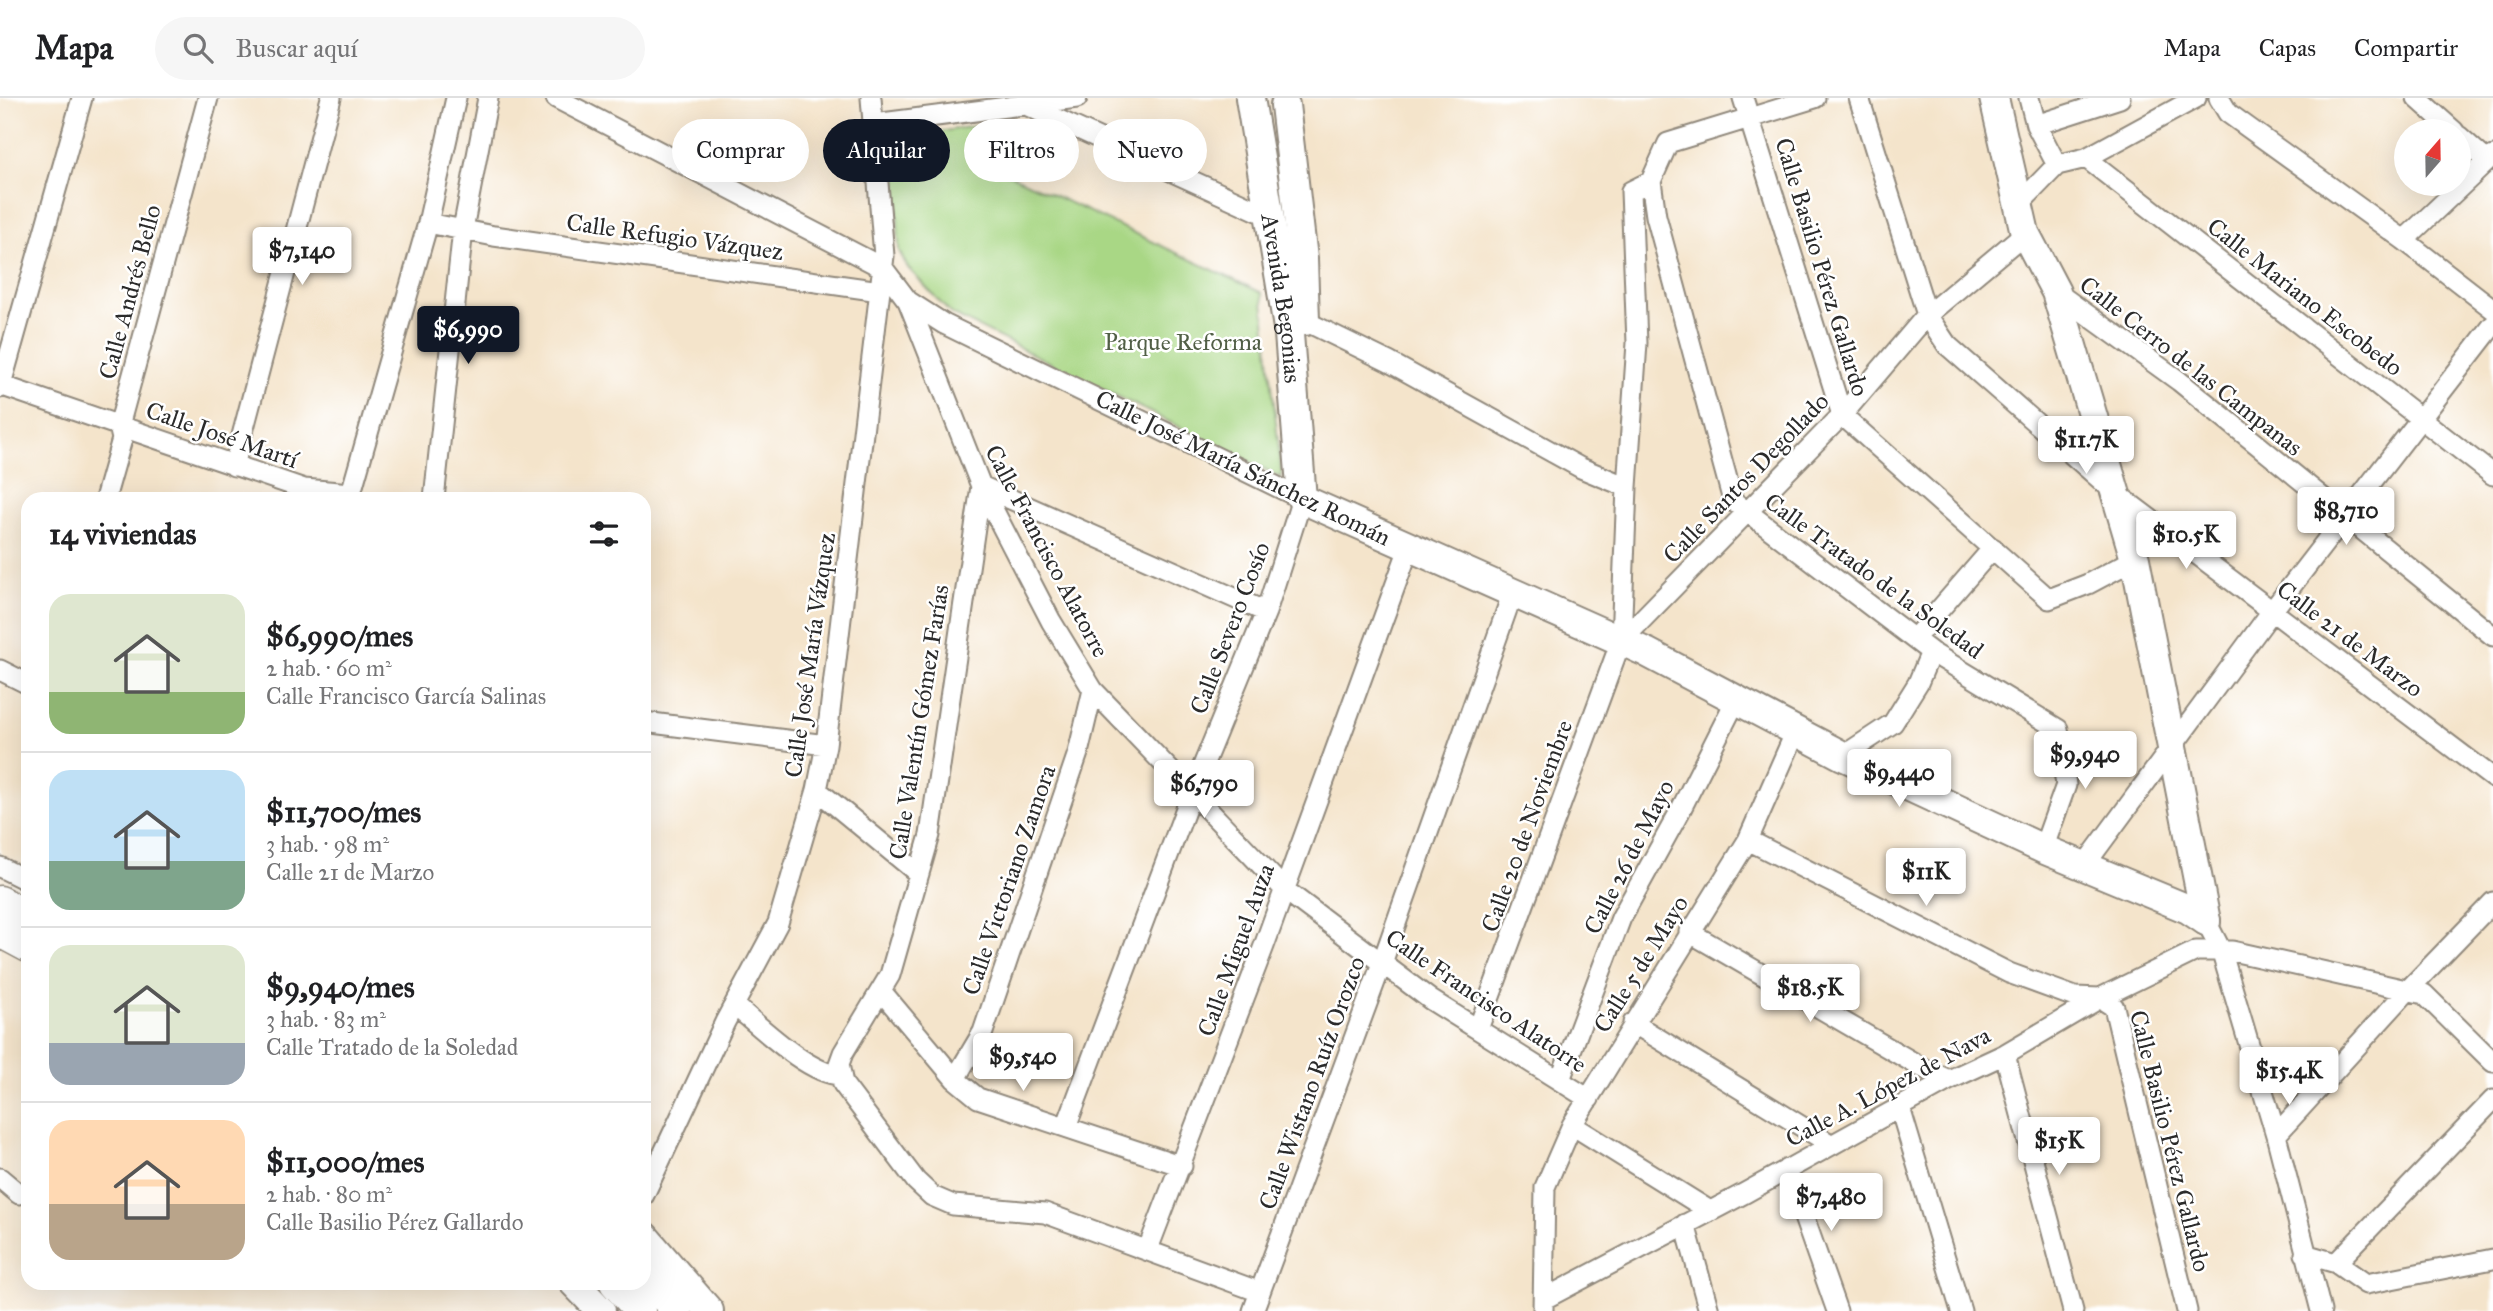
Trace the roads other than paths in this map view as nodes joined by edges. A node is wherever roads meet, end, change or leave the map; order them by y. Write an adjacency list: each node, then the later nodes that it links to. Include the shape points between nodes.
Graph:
1 (82, 98): 46 (street)
2 (208, 98): 49 (street, Calle Andrés Bello)
3 (331, 98): 50 (street)
4 (456, 98): 34 (street)
5 (488, 98): 35 (street)
6 (556, 98): 38 (street)
7 (871, 98): 22 (street, Calle José María Vázquez)
8 (1077, 98): 19 (street)
9 (1743, 98): 21 (street, Calle Basilio Pérez Gallardo)
10 (1815, 98): 21 (street)
11 (1860, 98): 43 (street, Calle 21 de Marzo)
12 (1994, 98): 32 (street)
13 (2029, 98): 25 (street)
14 (2120, 98): 25 (street)
15 (2196, 98): 27 (street)
16 (2219, 98): 37 (street, via 2228,113)
17 (2417, 98): 24 (street)
18 (1285, 101): 20 (street); 45 (street, via 1302,247)
19 (1026, 105): 23 (street); 33 (street)
20 (1251, 105): 33 (street, Avenida Begonias)
21 (1750, 117): 30 (street, via 1668,144); 47 (street, Calle Basilio Pérez Gallardo)
22 (873, 119)
23 (914, 119)
24 (2441, 119)
25 (2036, 125): 29 (street)
26 (2471, 145): 28 (street)
27 (2086, 158): 29 (street); 48 (street, Calle Mariano Escobedo)
28 (2490, 158): 37 (street)
29 (2057, 165): 32 (street)
30 (1651, 181): 53 (street, via 1631,191 1637,343); 60 (street, Calle Tratado de la Soledad, via 1656,216 1733,501)
31 (878, 182): 38 (street, Calle José María Vázquez)
32 (2020, 203): 36 (street)
33 (1269, 216): 45 (street, Avenida Begonias)
34 (428, 222): 35 (street, Calle Refugio Vázquez); 56 (street, Calle José Martí)
35 (463, 229): 39 (street, Calle Refugio Vázquez); 57 (street)
36 (2025, 233): 40 (street); 43 (street, Calle Santos Degollado)
37 (2404, 240): 42 (street)
38 (884, 253): 39 (street, Calle José María Vázquez); 41 (street, Calle José María Sánchez Román)
39 (880, 291): 78 (street, Calle José María Vázquez)
40 (2056, 292): 58 (street); 61 (street, Calle Cerro de las Campanas, via 2179,381)
41 (908, 301): 52 (street, Calle Francisco Alatorre); 59 (street, Calle José María Sánchez Román, via 944,324)
42 (2493, 309)
43 (1927, 315): 47 (street, Calle Santos Degollado); 58 (street, Calle 21 de Marzo, via 1947,345)
44 (2493, 325): 48 (street)
45 (1297, 328): 53 (street, via 1389,362 1580,468); 59 (street, Avenida Begonias)
46 (0, 386): 49 (street, Calle José Martí)
47 (1842, 415): 60 (street, Calle Santos Degollado); 63 (street, Calle Basilio Pérez Gallardo)
48 (2420, 417): 51 (street, Calle Mariano Escobedo); 61 (street)
49 (119, 426): 50 (street, Calle José Martí); 54 (street, Calle Andrés Bello, via 122,439)
50 (234, 466): 55 (street, Calle José Martí)
51 (2493, 475)
52 (981, 486): 67 (street); 74 (street, Calle Francisco Alatorre, via 1051,621); 88 (street, Calle Valentín Gómez Farías, via 930,835)
53 (1627, 486): 70 (street)
54 (107, 492)
55 (311, 492)
56 (351, 492)
57 (435, 492)
58 (2117, 494): 64 (street); 66 (street, Calle 21 de Marzo)
59 (1302, 499): 62 (street, Calle José María Sánchez Román); 67 (street, Calle Severo Cosío)
60 (1745, 513): 69 (street, Calle Tratado de la Soledad); 70 (street, Calle Santos Degollado)
61 (2344, 517): 66 (street); 68 (street, Calle Cerro de las Campanas)
62 (1409, 548): 65 (street, Calle José María Sánchez Román); 90 (street, Calle Miguel Auza)
63 (1993, 548): 64 (street, Calle Basilio Pérez Gallardo, via 2049,599); 69 (street)
64 (2136, 559): 79 (street)
65 (1512, 595): 70 (street, Calle José María Sánchez Román); 99 (street, Calle Wistano Ruíz Orozco)
66 (2272, 611): 79 (street); 81 (street, Calle 21 de Marzo)
67 (1266, 612): 83 (street, Calle Severo Cosío)
68 (2493, 636)
69 (1914, 639): 71 (street, Calle Tratado de la Soledad)
70 (1621, 641): 75 (street, Calle José María Sánchez Román); 105 (street, Calle 20 de Noviembre)
71 (1931, 652): 80 (street, via 1893,723); 85 (street, Calle Tratado de la Soledad, via 2058,729 2066,785)
72 (0, 670): 73 (street)
73 (21, 680)
74 (1093, 690): 83 (street, Calle Francisco Alatorre); 109 (street, Calle Victoriano Zamora, via 1078,753 983,1032)
75 (1736, 700): 77 (street, Calle José María Sánchez Román); 110 (street, Calle 26 de Mayo, via 1621,918)
76 (651, 723): 78 (street)
77 (1796, 731): 80 (street, Calle José María Sánchez Román); 84 (street, Calle 5 de Mayo)
78 (826, 745): 82 (street, Calle José María Vázquez)
79 (2172, 749): 86 (street); 94 (street)
80 (1843, 756): 85 (street, Calle José María Sánchez Román)
81 (2493, 778)
82 (817, 790): 88 (street); 103 (street, Calle José María Vázquez, via 778,923)
83 (1191, 795): 90 (street, Calle Francisco Alatorre); 116 (street, Calle Severo Cosío)
84 (1748, 840): 96 (street, Calle 5 de Mayo); 102 (street, Calle Basilio Pérez Gallardo, via 2009,973 2075,997)
85 (2043, 849): 86 (street, Calle José María Sánchez Román)
86 (2084, 866): 94 (street, Calle José María Sánchez Román, via 2188,909)
87 (0, 867): 89 (street)
88 (919, 874): 101 (street, Calle Valentín Gómez Farías)
89 (21, 878)
90 (1285, 890): 99 (street, Calle Francisco Alatorre); 119 (street, Calle Miguel Auza)
91 (0, 901): 93 (main road)
92 (2493, 902): 100 (street)
93 (21, 912)
94 (2206, 921): 98 (street)
95 (0, 932): 97 (main road)
96 (1689, 932): 104 (street, Calle 5 de Mayo); 111 (street)
97 (21, 943)
98 (2221, 950): 100 (street); 102 (street, Calle A. López de Nava, via 2196,951); 117 (street)
99 (1382, 963): 105 (street, Calle Francisco Alatorre); 134 (street, Calle Wistano Ruíz Orozco)
100 (2409, 989): 107 (street, via 2424,994); 117 (street)
101 (882, 992): 108 (street, Calle Valentín Gómez Farías, via 843,1052); 109 (street)
102 (2100, 998): 106 (street, Calle A. López de Nava); 145 (street, Calle Basilio Pérez Gallardo, via 2114,1007)
103 (734, 1005): 108 (street, via 814,1067); 122 (street, Calle José María Vázquez)
104 (1633, 1023): 112 (street, Calle 5 de Mayo); 118 (street)
105 (1478, 1029): 110 (street, Calle Francisco Alatorre)
106 (2005, 1054): 111 (street, Calle A. López de Nava); 144 (street)
107 (2493, 1062)
108 (840, 1075): 127 (street, via 916,1181 932,1196 953,1205 1036,1211)
109 (955, 1079): 116 (street, via 984,1101)
110 (1560, 1080): 112 (street, Calle Francisco Alatorre)
111 (1949, 1080): 114 (street, Calle A. López de Nava)
112 (1589, 1099): 115 (street, Calle 5 de Mayo)
113 (2493, 1100): 130 (street)
114 (1900, 1108): 118 (street, Calle A. López de Nava); 143 (street)
115 (1572, 1125): 124 (street); 135 (street, Calle 5 de Mayo, via 1545,1187)
116 (1066, 1127): 119 (street)
117 (2276, 1135): 128 (street)
118 (1832, 1145): 120 (street, Calle A. López de Nava)
119 (1182, 1166): 127 (street, Calle Miguel Auza)
120 (1787, 1169): 124 (street, Calle A. López de Nava); 142 (street)
121 (0, 1178): 123 (street)
122 (651, 1180)
123 (19, 1194)
124 (1710, 1211): 125 (street, Calle A. López de Nava)
125 (1685, 1224): 135 (street, Calle A. López de Nava); 141 (street)
126 (651, 1244): 139 (street)
127 (1149, 1250): 134 (street)
128 (2305, 1254): 130 (street); 146 (street)
129 (2493, 1259): 130 (street, via 2367,1284)
130 (2336, 1263)
131 (651, 1280): 138 (main road)
132 (581, 1290): 136 (street)
133 (621, 1290): 137 (main road)
134 (1261, 1292): 140 (street, Calle Wistano Ruíz Orozco)
135 (1544, 1305)
136 (601, 1311)
137 (640, 1311)
138 (676, 1311)
139 (709, 1311)
140 (1253, 1311)
141 (1709, 1311)
142 (1837, 1311)
143 (1961, 1311)
144 (2073, 1311)
145 (2188, 1311)
146 (2321, 1311)

